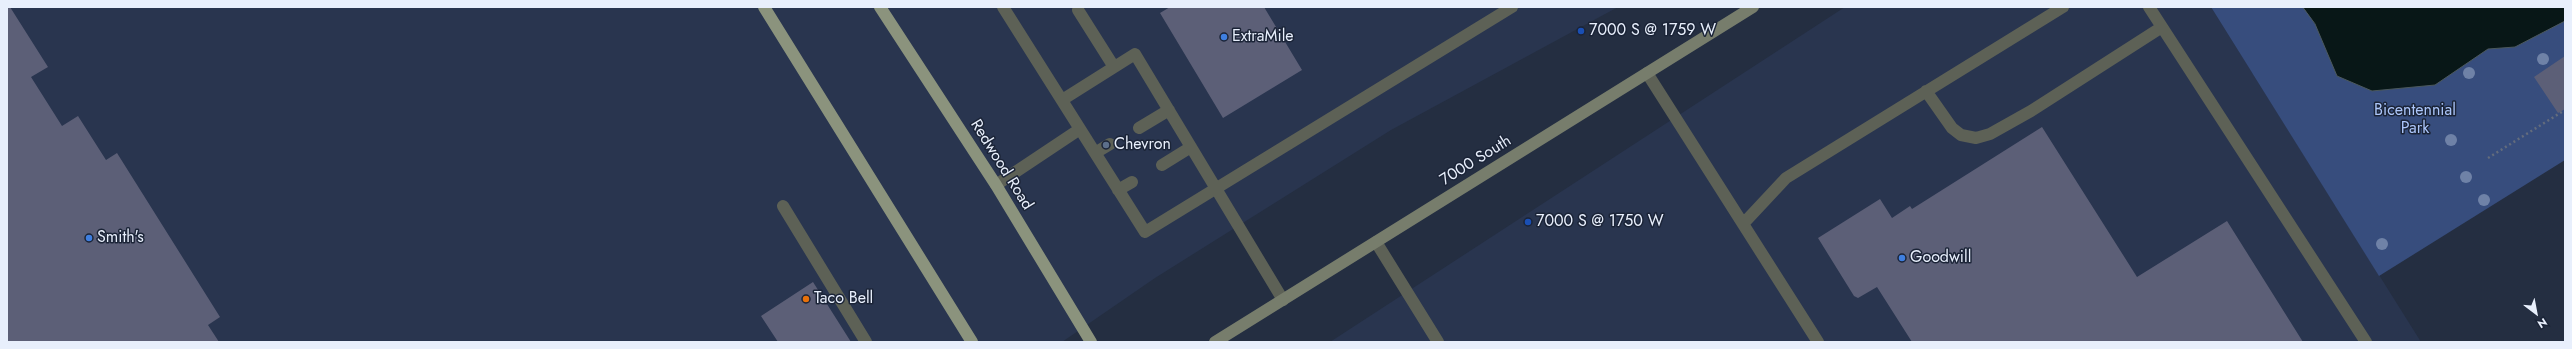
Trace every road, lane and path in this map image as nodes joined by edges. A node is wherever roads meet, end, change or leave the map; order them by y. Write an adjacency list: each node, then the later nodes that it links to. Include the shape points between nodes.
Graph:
1 (764, 7): 32 (main road)
2 (880, 7): 24 (main road, Redwood Road)
3 (1003, 7): 13 (lane)
4 (1512, 7): 25 (lane)
5 (1754, 7): 11 (main road, 7000 South)
6 (2063, 7): 12 (lane)
7 (2149, 7): 9 (lane)
8 (1078, 10): 10 (lane)
9 (2162, 27): 12 (lane, via 1990,134 1976,138 1961,135 1952,128); 37 (lane)
10 (1114, 67): 13 (lane); 14 (lane, via 1135,54)
11 (1647, 73): 28 (lane); 29 (main road, 7000 South)
12 (1926, 92): 28 (lane, via 1786,178)
13 (1062, 100): 17 (lane)
14 (1169, 110): 16 (lane); 19 (lane)
15 (2565, 110): 21 (path)
16 (1139, 128)
17 (1080, 129): 20 (lane); 24 (lane)
18 (1110, 144): 20 (lane)
19 (1191, 147): 22 (lane); 25 (lane)
20 (1095, 153): 26 (lane)
21 (2488, 158)
22 (1162, 164)
23 (1132, 182): 26 (lane)
24 (996, 185): 33 (main road, Redwood Road)
25 (1216, 188): 26 (lane, via 1145,232); 30 (lane)
26 (1118, 190)
27 (783, 206): 31 (lane)
28 (1743, 224): 36 (lane)
29 (1376, 242): 30 (main road, 7000 South); 35 (lane)
30 (1283, 300): 34 (main road, 7000 South)
31 (866, 342)
32 (972, 342)
33 (1092, 342)
34 (1214, 342)
35 (1438, 342)
36 (1818, 342)
37 (2366, 342)

